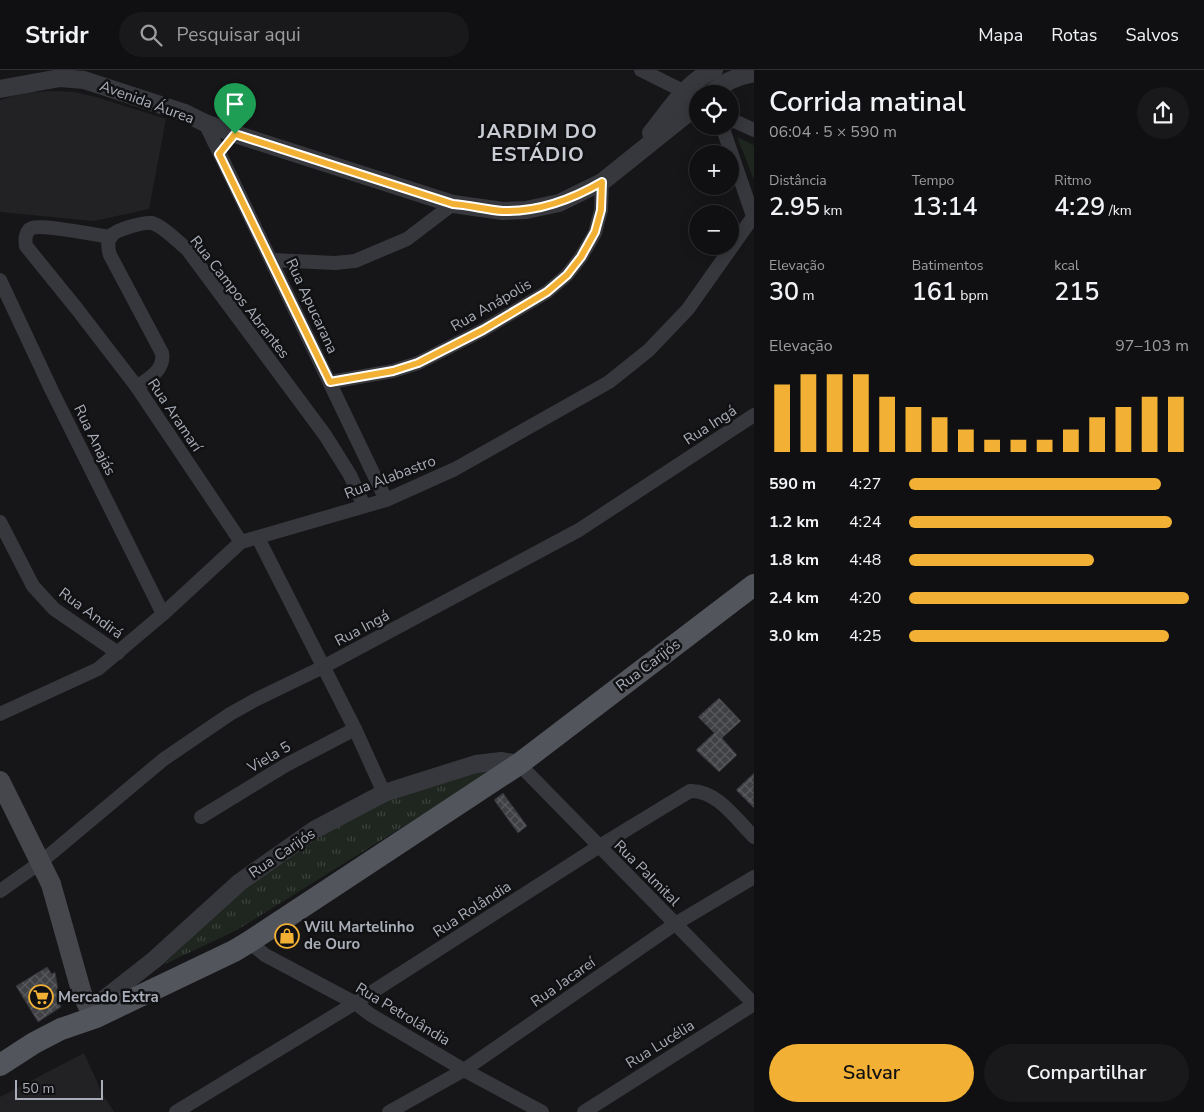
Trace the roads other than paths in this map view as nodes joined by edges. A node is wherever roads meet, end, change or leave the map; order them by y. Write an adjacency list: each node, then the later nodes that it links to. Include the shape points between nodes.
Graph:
1 (641, 70): 6 (street)
2 (754, 73): 3 (street, Avenida Áurea)
3 (716, 83): 4 (street, Avenida Áurea, via 700,78)
4 (697, 85)
5 (0, 89): 9 (street, Avenida Áurea, via 60,78 84,80)
6 (689, 96)
7 (689, 99): 15 (street, Avenida Áurea)
8 (689, 112): 15 (street, Avenida Áurea)
9 (205, 123): 12 (street, Avenida Áurea); 14 (street, Rua Apucarana)
10 (739, 123): 11 (street)
11 (754, 130)
12 (235, 134): 14 (street); 17 (street, Avenida Áurea)
13 (725, 135): 18 (street)
14 (219, 154): 20 (street, Rua Apucarana)
15 (629, 160): 16 (street, Avenida Áurea)
16 (602, 182): 17 (street, Avenida Áurea, via 559,203 526,210 502,211); 22 (street, Rua Anápolis, via 601,210 595,232 567,275 547,292 418,363 393,371)
17 (453, 204): 20 (street, via 406,239 355,260 335,263)
18 (753, 218): 25 (street, Rua Alabastro, via 688,308 649,350 610,382 456,469)
19 (111, 237): 23 (street, via 108,243 110,255 162,352 161,366); 23 (street, Rua Aramarí, via 55,228 32,228 25,238 26,246); 26 (street, Rua Campos Abrantes, via 131,227 153,224 187,249 325,435 350,475)
20 (272, 260): 22 (street, Rua Apucarana)
21 (0, 280): 31 (street, Rua Anajás)
22 (330, 382): 25 (street, Rua Apucarana)
23 (137, 387): 29 (street, Rua Aramarí)
24 (754, 415): 33 (street, Rua Ingá, via 579,530)
25 (386, 500): 26 (street, Rua Alabastro)
26 (364, 506): 28 (street, Rua Alabastro)
27 (0, 522): 32 (street, Rua Andirá, via 32,586 48,604)
28 (258, 538): 29 (street, Rua Alabastro); 33 (street)
29 (241, 542): 31 (street, Rua Alabastro)
30 (754, 586): 36 (main road, Rua Carijós)
31 (162, 614): 32 (street, Rua Alabastro)
32 (118, 653): 34 (street, Rua Alabastro, via 98,669)
33 (322, 667): 35 (street); 42 (street, Rua Ingá, via 255,700 164,759)
34 (0, 714)
35 (355, 729): 38 (street); 39 (street, Viela 5, via 286,765)
36 (519, 764): 38 (street, Rua Carijós, via 501,761 476,764); 41 (street, Rua Palmital); 46 (main road, Rua Carijós)
37 (0, 781): 42 (main road)
38 (384, 793): 49 (street, Rua Carijós, via 314,830 240,882)
39 (201, 818)
40 (754, 837): 41 (street, Rua Rolândia, via 717,800 705,792 690,791)
41 (598, 847): 45 (street, Rua Palmital); 47 (street, Rua Rolândia)
42 (41, 862): 44 (street, Rua Ingá); 49 (main road, via 51,884 82,994)
43 (754, 877): 45 (street, Rua Jacareí)
44 (0, 891)
45 (675, 924): 48 (street, Rua Palmital); 51 (street, Rua Jacareí)
46 (249, 942): 47 (street, Rua Petrolândia); 49 (main road, Rua Carijós)
47 (355, 1003): 51 (street, Rua Petrolândia); 53 (street, Rua Rolândia)
48 (754, 1004): 56 (street, Rua Lucélia)
49 (93, 1014): 50 (main road, Rua Carijós, via 42,1038); 52 (main road, Rua Carijós, via 68,1038 14,1068)
50 (0, 1065)
51 (464, 1070): 54 (street, Rua Jacareí); 55 (street, Rua Petrolândia)
52 (0, 1071)
53 (176, 1112)
54 (389, 1112)
55 (542, 1112)
56 (584, 1112)

